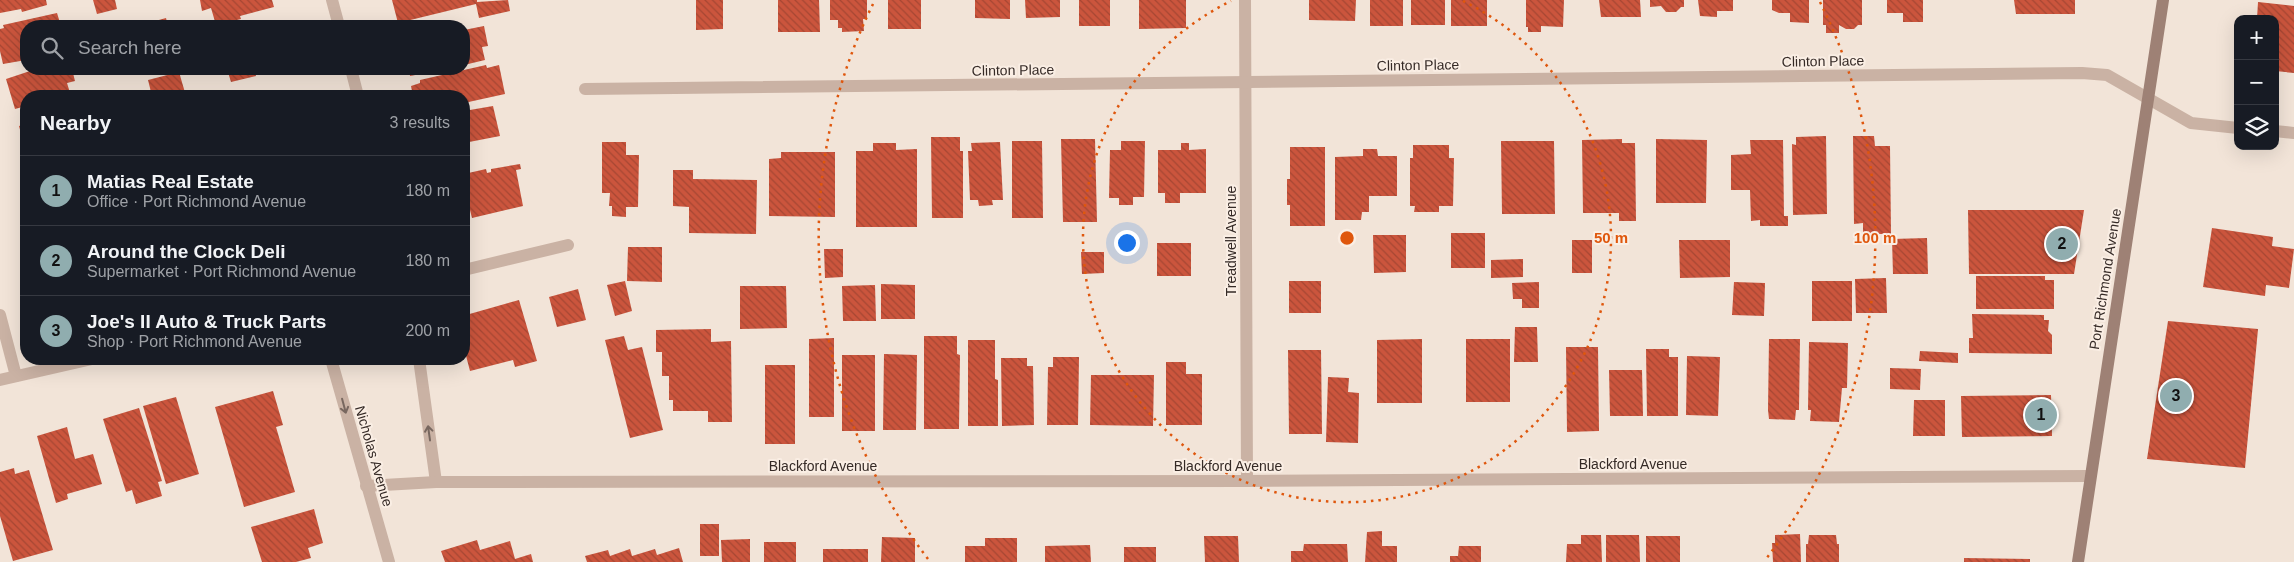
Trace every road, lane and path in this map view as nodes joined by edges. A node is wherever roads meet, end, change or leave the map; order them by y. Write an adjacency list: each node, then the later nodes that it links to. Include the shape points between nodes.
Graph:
1 (332, 0): 4 (street)
2 (1245, 0): 6 (street, Treadwell Avenue)
3 (2163, 0): 9 (street, Port Richmond Avenue)
4 (337, 20)
5 (352, 75): 8 (street)
6 (1246, 82): 7 (street, Clinton Place); 9 (street, Clinton Place, via 2082,73 2107,75); 22 (street, Treadwell Avenue)
7 (585, 89)
8 (356, 90)
9 (2148, 99): 10 (street, Clinton Place, via 2191,123); 21 (street, Port Richmond Avenue)
10 (2234, 128)
11 (2279, 132): 12 (street)
12 (2294, 133)
13 (568, 245): 14 (street)
14 (470, 269)
15 (0, 315): 19 (street)
16 (65, 365): 19 (street)
17 (333, 365): 24 (street, Nicholas Avenue, one-way to 24)
18 (420, 365): 23 (street, one-way to 18)
19 (16, 376): 20 (street)
20 (0, 380)
21 (2090, 476): 22 (street, Blackford Avenue); 26 (street, Port Richmond Avenue)
22 (1247, 481): 23 (street, Blackford Avenue)
23 (436, 482): 24 (street, Blackford Avenue)
24 (366, 486): 25 (street, Nicholas Avenue)
25 (389, 562)
26 (2078, 562)

